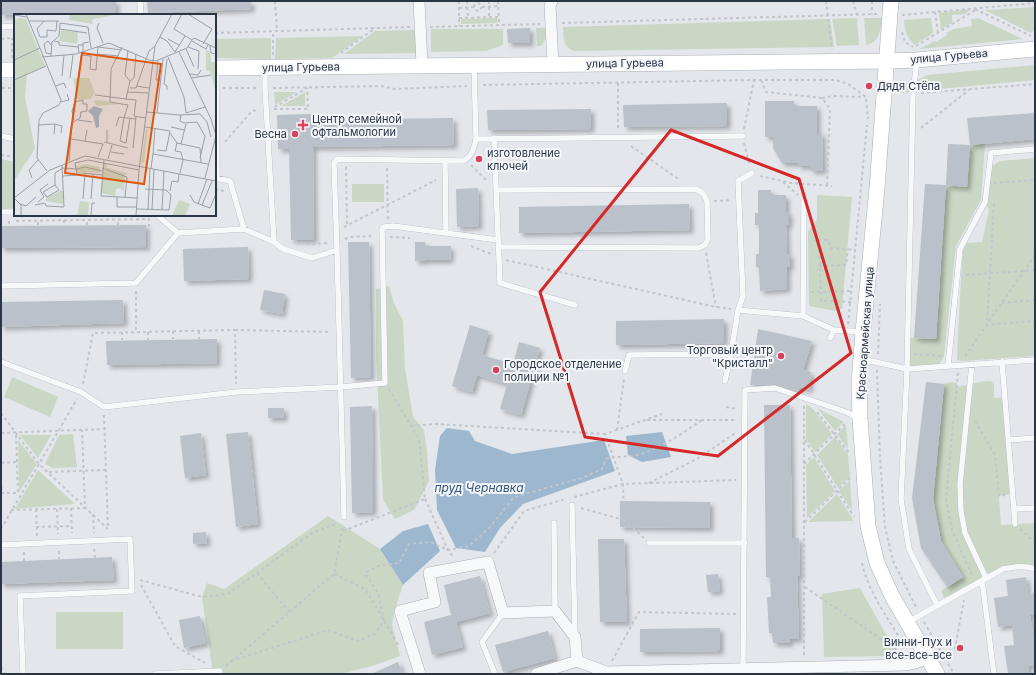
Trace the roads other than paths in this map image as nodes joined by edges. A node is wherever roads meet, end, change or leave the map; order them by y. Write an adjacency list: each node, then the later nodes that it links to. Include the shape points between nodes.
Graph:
1 (140, 1): 5 (lane)
2 (419, 1): 12 (street)
3 (552, 1): 11 (street, via 550,23)
4 (896, 13): 10 (main road, Красноармейская улица)
5 (141, 14)
6 (14, 26): 7 (lane)
7 (1, 27)
8 (1035, 49): 9 (main road, улица Гурьева)
9 (917, 60): 10 (main road, улица Гурьева); 53 (lane, via 913,94)
10 (887, 61): 11 (main road, улица Гурьева); 44 (main road, Красноармейская улица)
11 (553, 64): 13 (main road, улица Гурьева)
12 (422, 65): 13 (main road, улица Гурьева); 15 (main road, улица Гурьева)
13 (474, 65): 21 (lane)
14 (216, 68): 15 (main road, улица Гурьева); 26 (lane)
15 (269, 68): 36 (lane, via 265,88)
16 (1, 70): 17 (main road)
17 (14, 70)
18 (1, 136): 22 (lane)
19 (743, 136): 20 (lane)
20 (494, 138): 21 (lane); 27 (lane)
21 (476, 139): 24 (lane, via 474,150 468,159)
22 (14, 140)
23 (1035, 150): 52 (lane, via 991,153 985,202 960,249)
24 (445, 160): 34 (lane); 38 (lane, via 337,159 334,163)
25 (752, 173): 41 (lane, via 738,181 743,296)
26 (216, 178): 32 (lane, via 230,181)
27 (496, 190): 35 (lane); 37 (lane, via 696,189 703,193 707,201 708,239 705,245 698,248)
28 (804, 201): 42 (lane)
29 (1, 212): 30 (lane)
30 (14, 212)
31 (159, 216): 33 (lane)
32 (244, 229): 33 (lane); 36 (lane)
33 (178, 233): 39 (lane, via 136,283)
34 (446, 233): 35 (lane); 56 (lane, via 388,226 382,229 385,383)
35 (498, 240): 37 (lane)
36 (274, 242): 38 (lane, via 283,249 312,258)
37 (498, 247): 40 (lane, via 500,284)
38 (337, 250): 56 (lane)
39 (1, 286)
40 (575, 305)
41 (738, 310): 42 (lane); 46 (lane)
42 (803, 316): 43 (lane)
43 (834, 330): 44 (lane); 45 (lane)
44 (863, 332): 47 (main road, Красноармейская улица)
45 (830, 338)
46 (731, 354): 54 (lane, via 629,355); 55 (lane)
47 (862, 359): 53 (lane); 57 (main road, Красноармейская улица)
48 (1035, 360): 50 (lane)
49 (1, 362): 56 (lane, via 81,392 104,407 236,392)
50 (1002, 362): 51 (lane); 59 (lane)
51 (972, 364): 52 (lane); 70 (lane, via 960,484 961,511 965,533)
52 (948, 366): 53 (lane)
53 (907, 369): 71 (lane, via 901,499 909,549)
54 (625, 371)
55 (725, 381)
56 (340, 387): 63 (lane)
57 (854, 420): 67 (lane, via 846,412 775,388 745,390); 74 (main road, Красноармейская улица, via 868,526 877,563 892,596)
58 (1035, 438): 59 (lane)
59 (1008, 440): 62 (lane)
60 (572, 505): 75 (lane)
61 (1035, 508): 62 (lane)
62 (1014, 509): 65 (lane)
63 (344, 517)
64 (554, 523): 72 (lane)
65 (1015, 524)
66 (649, 543): 67 (lane)
67 (744, 543): 78 (lane)
68 (1, 545): 80 (lane, via 130,539 132,591 20,596)
69 (1035, 569): 70 (lane, via 1016,566 1003,569)
70 (984, 579): 71 (lane); 86 (lane)
71 (937, 605): 74 (lane)
72 (555, 611): 73 (street); 75 (street)
73 (504, 613): 82 (street, via 488,562 429,573 434,602 400,611); 83 (lane, via 482,642)
74 (908, 622): 77 (main road, Красноармейская улица)
75 (575, 636): 76 (street)
76 (577, 661): 78 (street, via 606,672); 84 (street)
77 (921, 661): 78 (street, via 905,665); 85 (main road, Красноармейская улица)
78 (743, 667)
79 (220, 671): 81 (lane)
80 (23, 674)
81 (156, 674)
82 (420, 674)
83 (495, 674)
84 (536, 674)
85 (937, 674)
86 (994, 674)

